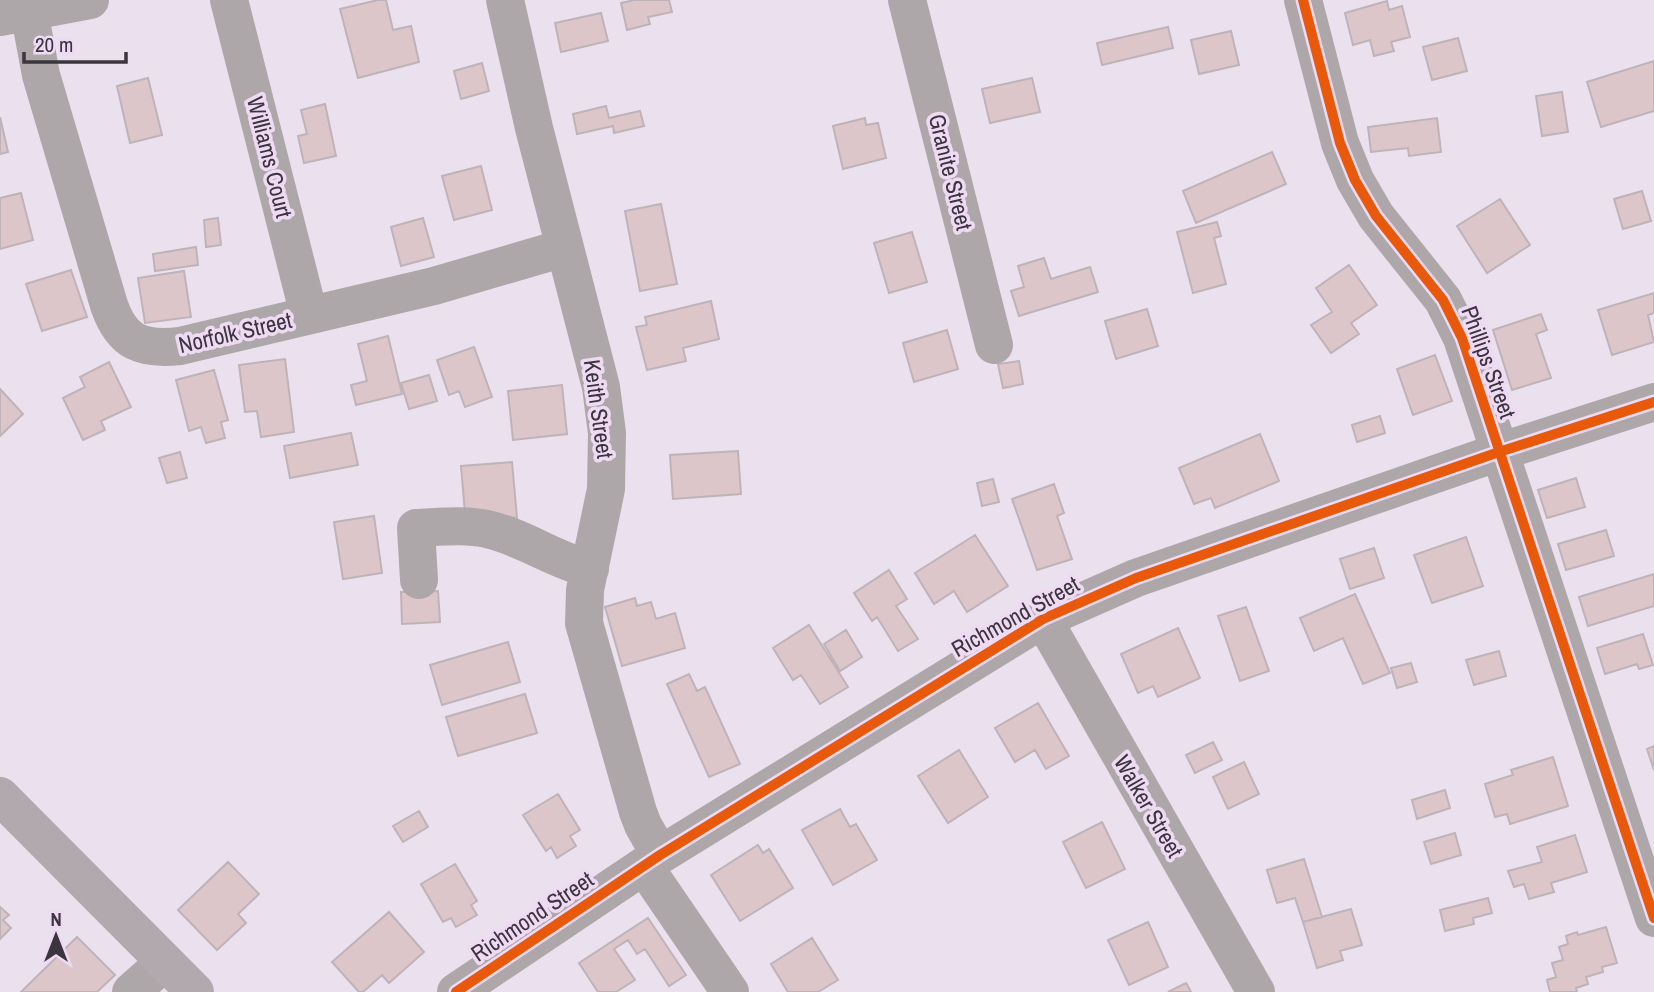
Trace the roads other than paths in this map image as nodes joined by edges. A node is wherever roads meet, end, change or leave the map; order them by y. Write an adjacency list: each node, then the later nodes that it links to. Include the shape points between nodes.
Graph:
1 (90, 0): 6 (street)
2 (229, 0): 8 (street, Williams Court)
3 (505, 0): 7 (street, Keith Street)
4 (907, 0): 9 (street, Granite Street)
5 (1303, 0): 11 (street, Phillips Street, via 1351,172 1376,216 1453,318)
6 (18, 10): 8 (street, Norfolk Street, via 108,305 120,329 138,344 167,347)
7 (564, 248): 8 (street, Norfolk Street, via 434,286); 12 (street, Keith Street, via 596,367 607,433 606,489)
8 (309, 315)
9 (994, 345)
10 (1654, 402): 11 (street, Richmond Street)
11 (1499, 452): 14 (street, Richmond Street, via 1136,578); 17 (street, Phillips Street)
12 (590, 569): 13 (street, via 488,529 416,528); 16 (street, Keith Street, via 583,607 587,639)
13 (419, 580)
14 (1043, 619): 16 (street, Richmond Street); 23 (street, Walker Street)
15 (0, 796): 18 (main road)
16 (652, 860): 21 (street, Richmond Street); 22 (street, Keith Street)
17 (1654, 918)
18 (165, 962): 19 (street); 20 (main road)
19 (131, 992)
20 (195, 992)
21 (456, 992)
22 (730, 992)
23 (1256, 992)

